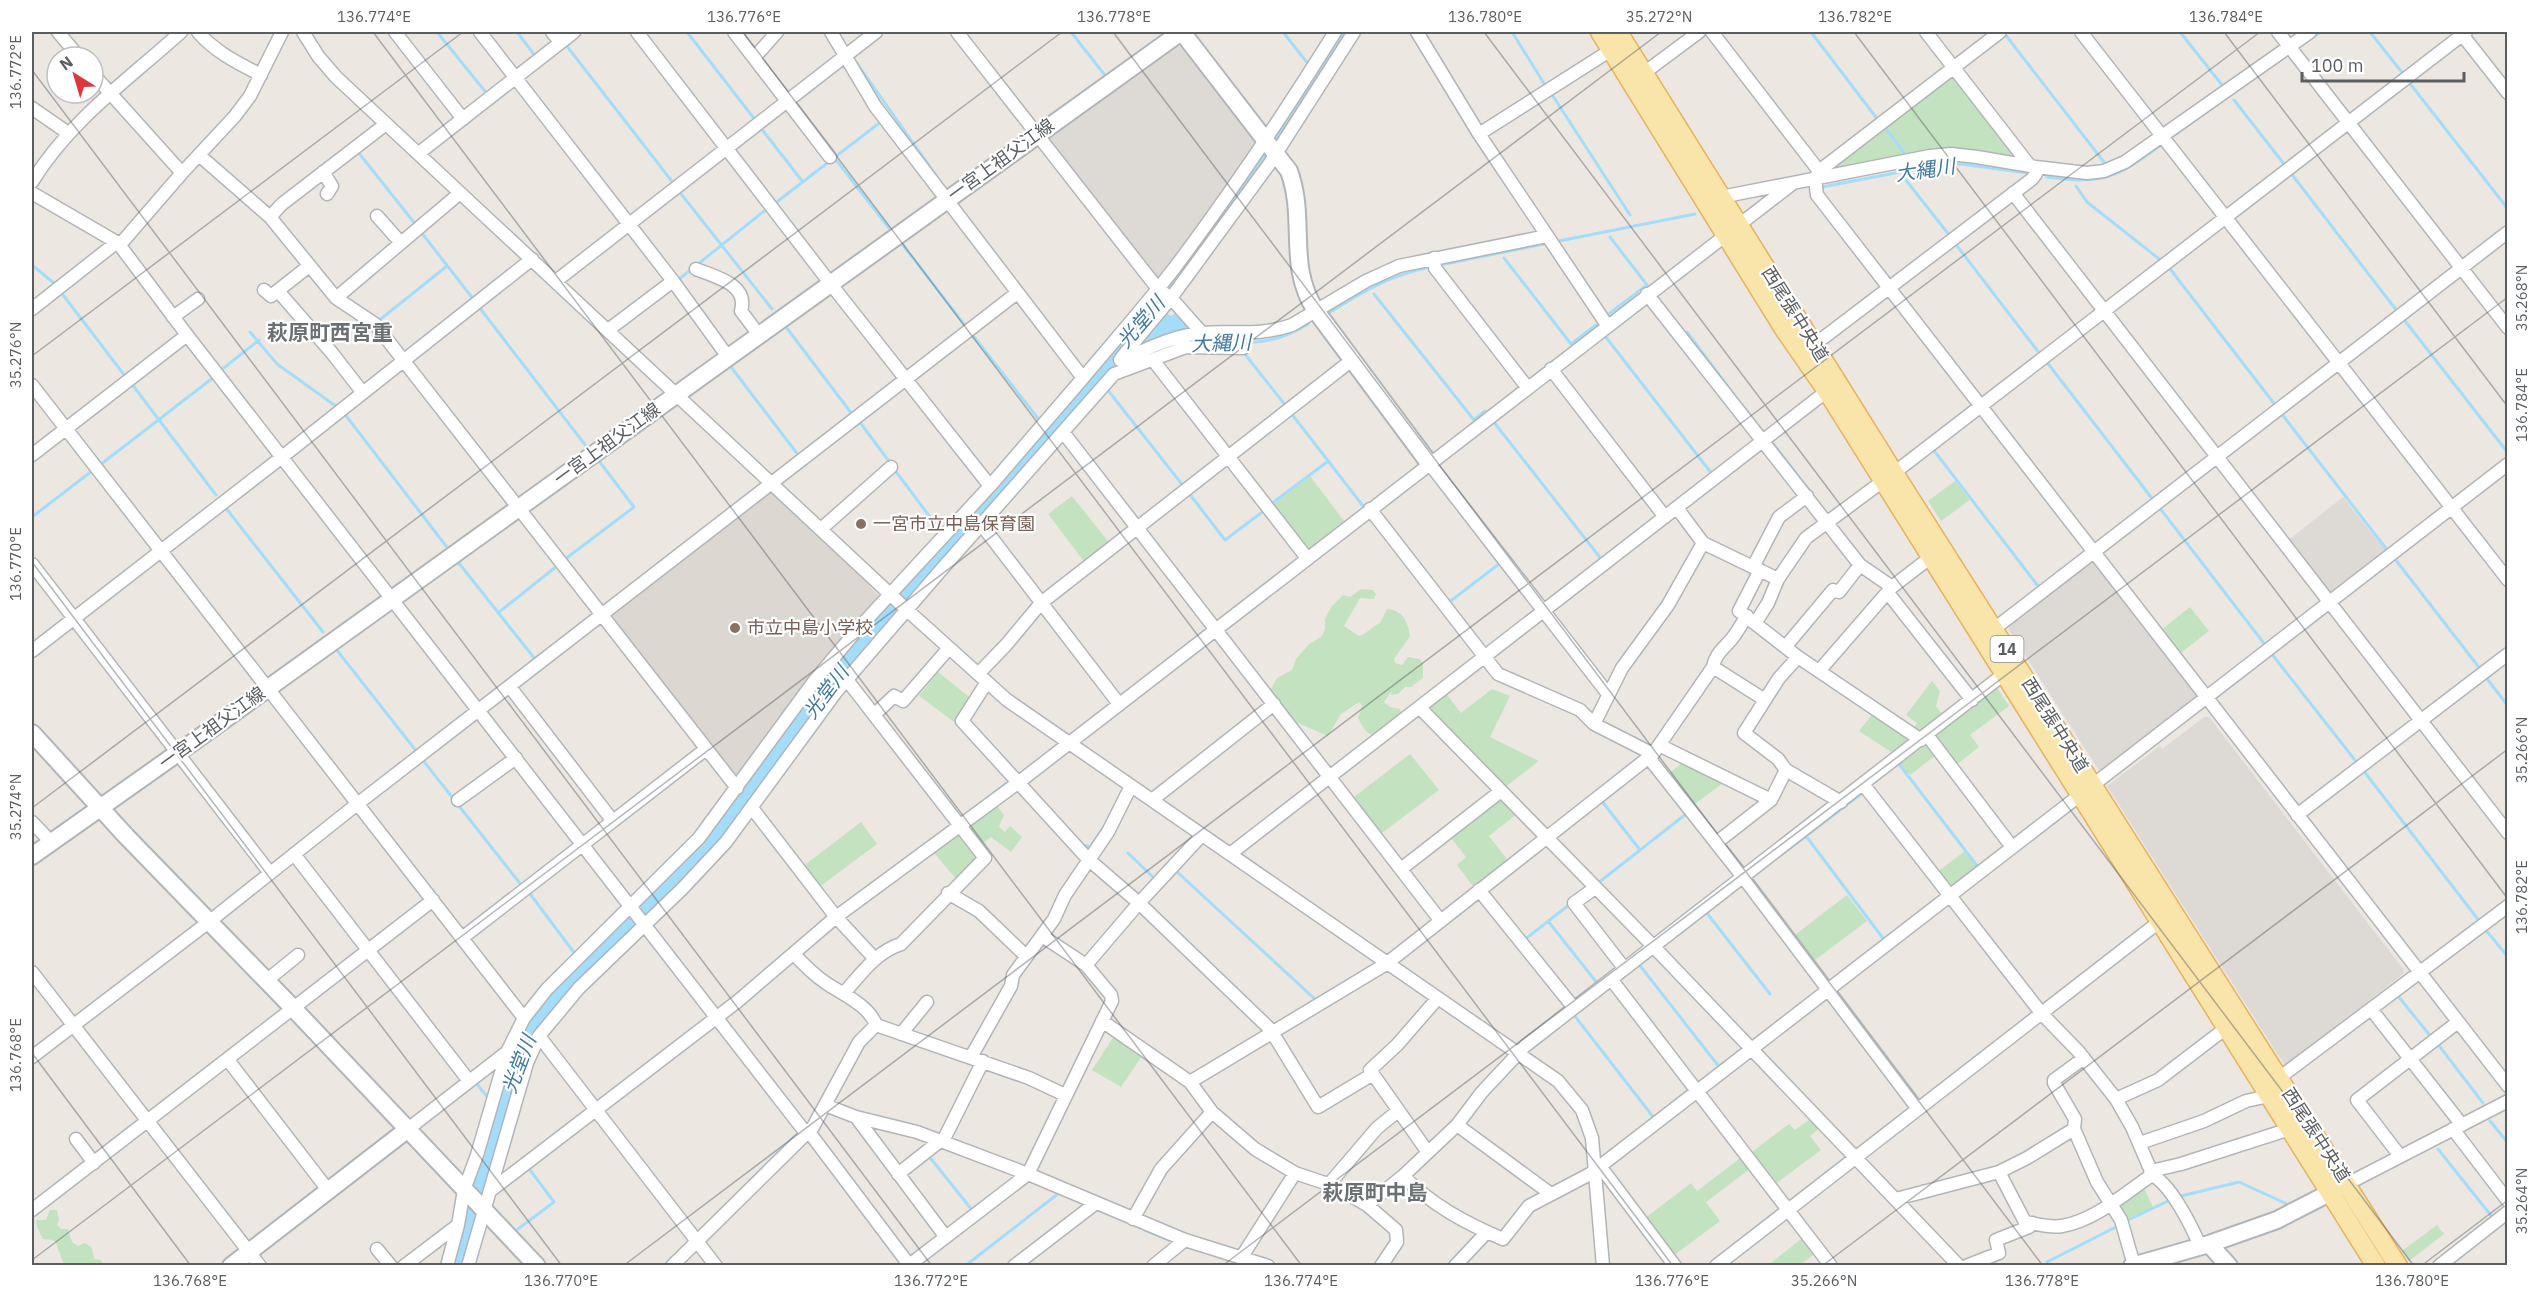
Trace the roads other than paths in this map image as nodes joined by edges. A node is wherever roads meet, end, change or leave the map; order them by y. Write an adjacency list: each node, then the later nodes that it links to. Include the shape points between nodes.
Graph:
1 (58, 32): 31 (street)
2 (181, 32): 41 (street)
3 (198, 32): 38 (street, via 226,57)
4 (282, 32): 38 (street)
5 (303, 32): 47 (street, via 336,77)
6 (395, 32): 45 (street)
7 (480, 32): 39 (street)
8 (552, 32): 30 (street)
9 (574, 32): 30 (street)
10 (637, 32): 53 (street)
11 (734, 32): 35 (street)
12 (777, 32): 35 (street)
13 (831, 32): 34 (street)
14 (876, 32): 34 (street)
15 (957, 32): 49 (street)
16 (1181, 32): 49 (street, 一宮上祖父江線); 52 (street)
17 (1335, 32): 52 (street)
18 (1354, 32): 52 (street)
19 (1417, 32): 50 (street)
20 (1600, 32): 33 (main road, 西尾張中央道 / 14)
21 (1618, 32): 37 (main road, 西尾張中央道 / 14)
22 (1699, 32): 37 (street)
23 (1712, 32): 60 (street)
24 (1926, 32): 36 (street)
25 (2000, 32): 36 (street)
26 (2081, 32): 51 (street)
27 (2278, 32): 32 (street)
28 (2310, 32): 32 (street)
29 (2463, 32): 42 (street); 46 (street)
30 (560, 42): 39 (street)
31 (69, 45)
32 (2289, 46): 46 (street); 51 (street)
33 (1611, 50): 50 (street); 73 (main road, 西尾張中央道 / 14)
34 (845, 56): 43 (street); 68 (street, via 885,119)
35 (754, 58): 43 (street)
36 (1954, 67): 57 (street); 60 (street)
37 (1644, 73): 67 (main road, 西尾張中央道 / 14)
38 (261, 75): 55 (street, via 235,116)
39 (515, 77): 45 (street); 72 (street)
40 (105, 87): 41 (street)
41 (110, 93): 48 (street); 59 (street)
42 (2508, 93)
43 (787, 100): 53 (street); 56 (street)
44 (32, 108): 48 (street)
45 (463, 119): 54 (street)
46 (2348, 122): 71 (street); 81 (street)
47 (386, 124): 54 (street); 58 (street)
48 (68, 133): 61 (street)
49 (1037, 134): 68 (street, 一宮上祖父江線); 90 (street)
50 (1479, 134): 75 (street)
51 (2162, 136): 57 (street, via 2125,162 2104,171); 71 (street)
52 (1272, 146): 90 (street); 90 (street); 95 (street, via 1296,188 1300,273 1303,288)
53 (726, 147): 72 (street); 85 (street)
54 (419, 153): 66 (street)
55 (199, 155): 59 (street); 70 (street)
56 (830, 157)
57 (2033, 167): 60 (street, via 1951,154); 64 (street, via 2036,174)
58 (323, 172): 65 (street, via 332,186); 70 (street)
59 (182, 173): 76 (street)
60 (1817, 175): 62 (street); 86 (street, via 1817,195)
61 (32, 182)
62 (1792, 184): 67 (street); 73 (street)
63 (32, 193): 76 (street)
64 (2013, 193): 86 (street); 96 (street)
65 (327, 194)
66 (460, 194): 77 (street); 79 (street)
67 (1721, 197): 73 (main road, 西尾張中央道 / 14)
68 (946, 200): 85 (street, 一宮上祖父江線); 89 (street)
69 (377, 216): 77 (street)
70 (270, 217): 80 (street)
71 (2225, 217): 96 (street); 110 (street)
72 (628, 224): 83 (street); 84 (street)
73 (1732, 229): 91 (street); 104 (main road, 西尾張中央道 / 14); 117 (main road, 西尾張中央道 / 14, via 1785,329)
74 (2508, 232): 81 (street)
75 (1547, 236): 78 (street); 98 (street)
76 (118, 243): 94 (street); 97 (street)
77 (401, 243): 92 (street)
78 (1434, 258): 95 (street, via 1383,272); 116 (street, via 1437,270)
79 (532, 259): 83 (street); 109 (street)
80 (309, 266): 88 (street); 92 (street)
81 (2461, 268): 99 (street); 110 (street)
82 (696, 269): 103 (street, via 736,287 742,298 741,311)
83 (556, 281): 100 (street)
84 (673, 281): 100 (street); 106 (street)
85 (830, 283): 103 (street, 一宮上祖父江線); 113 (street)
86 (1890, 289): 104 (street); 120 (street)
87 (264, 290): 88 (street, via 271,296)
88 (278, 291): 118 (street)
89 (1017, 293): 113 (street); 114 (street)
90 (1164, 294): 101 (street); 111 (street); 114 (street)
91 (1647, 294): 98 (street); 123 (street)
92 (336, 298): 109 (street, via 375,324)
93 (198, 299): 97 (street)
94 (32, 309)
95 (1316, 311): 101 (street, via 1292,325 1263,333); 108 (street)
96 (2103, 311): 120 (street); 125 (street)
97 (173, 317): 102 (street)
98 (1607, 325): 112 (street)
99 (2508, 328)
100 (608, 330): 119 (street)
101 (1202, 333): 111 (street, via 1179,337)
102 (187, 335): 121 (street); 126 (street)
103 (759, 335): 106 (street, 一宮上祖父江線)
104 (1814, 345): 131 (main road, 西尾張中央道 / 14)
105 (1243, 348): 107 (street, via 1186,347)
106 (728, 357): 119 (street, 一宮上祖父江線)
107 (1153, 360): 111 (street); 127 (street)
108 (1352, 360): 127 (street); 128 (street)
109 (403, 361): 118 (street); 136 (street)
110 (2339, 362): 125 (street); 135 (street)
111 (1117, 367): 122 (street)
112 (1551, 369): 116 (street); 139 (street)
113 (907, 378): 132 (street); 133 (street)
114 (1083, 378): 133 (street)
115 (32, 385): 121 (street)
116 (1527, 387): 128 (street)
117 (1827, 392): 123 (street); 131 (main road, 西尾張中央道 / 14)
118 (363, 393): 126 (street)
119 (676, 394): 132 (street); 136 (street, 一宮上祖父江線)
120 (1981, 405): 131 (street); 146 (street)
121 (66, 429): 124 (street); 145 (street)
122 (1063, 432): 140 (street); 142 (street)
123 (1764, 441): 134 (street); 137 (street)
124 (32, 455)
125 (2216, 456): 146 (street); 157 (street)
126 (282, 457): 145 (street); 156 (street)
127 (1228, 457): 142 (street); 148 (street)
128 (1429, 462): 138 (street); 160 (street)
129 (2508, 464): 135 (street)
130 (891, 467): 143 (street)
131 (1889, 477): 141 (street); 147 (main road, 西尾張中央道 / 14); 165 (main road, 西尾張中央道 / 14)
132 (771, 484): 143 (street); 161 (street)
133 (990, 486): 155 (street)
134 (1807, 496): 141 (street); 151 (street, via 1779,517)
135 (2452, 507): 153 (street); 157 (street)
136 (518, 508): 156 (street, 一宮上祖父江線); 161 (street)
137 (1677, 508): 139 (street); 144 (street)
138 (1370, 509): 148 (street); 170 (street)
139 (1665, 517): 160 (street)
140 (981, 524): 158 (street); 159 (street)
141 (1827, 524): 150 (street); 152 (street, via 1806,538)
142 (1137, 528): 158 (street); 164 (street)
143 (821, 529): 155 (street)
144 (1703, 543): 151 (street); 179 (street, via 1668,605)
145 (160, 551): 162 (street); 178 (street)
146 (2094, 551): 165 (street); 180 (street)
147 (1931, 557): 154 (street); 174 (main road, 西尾張中央道 / 14)
148 (1307, 558): 164 (street)
149 (32, 564): 162 (street)
150 (1860, 565): 154 (street); 166 (street, via 1839,592 1833,590)
151 (1756, 569): 152 (street); 163 (street, via 1739,611)
152 (1778, 579): 163 (street, via 1768,603)
153 (2508, 580)
154 (1890, 590): 173 (street); 182 (street)
155 (892, 595): 159 (street); 202 (street, via 815,680)
156 (391, 600): 178 (street, 一宮上祖父江線); 186 (street)
157 (2329, 602): 180 (street); 188 (street)
158 (1041, 603): 175 (street); 183 (street)
159 (906, 610): 167 (street); 176 (street)
160 (1544, 611): 170 (street); 179 (street)
161 (600, 615): 177 (street); 193 (street)
162 (74, 619): 168 (street); 195 (street)
163 (1751, 619): 166 (street); 172 (street, via 1721,649)
164 (1216, 629): 183 (street); 184 (street)
165 (1994, 629): 203 (main road, 西尾張中央道 / 14)
166 (1786, 646): 171 (street)
167 (949, 648): 175 (street); 187 (street, via 903,701 894,696)
168 (32, 651)
169 (2508, 654): 188 (street)
170 (1485, 657): 185 (street); 189 (street, via 1498,674 1580,710)
171 (1798, 657): 173 (street); 181 (street)
172 (1713, 667): 181 (street); 194 (street)
173 (1818, 670): 191 (street)
174 (2004, 674): 182 (street); 203 (main road, 西尾張中央道 / 14)
175 (982, 678): 192 (street); 199 (street, via 962,721)
176 (847, 680): 187 (street); 211 (street)
177 (510, 687): 186 (street); 213 (street)
178 (267, 689): 195 (street, 一宮上祖父江線); 209 (street)
179 (1608, 694): 189 (street)
180 (2207, 697): 203 (street); 212 (street)
181 (1765, 700): 197 (street, via 1744,733)
182 (1972, 700): 191 (street)
183 (1119, 704): 192 (street)
184 (1274, 704): 198 (street); 205 (street)
185 (1420, 708): 198 (street); 204 (street)
186 (480, 710): 196 (street); 209 (street)
187 (874, 715): 215 (street)
188 (2421, 720): 212 (street); 216 (street)
189 (1594, 724): 194 (street)
190 (32, 733): 210 (street)
191 (1924, 738): 200 (street); 222 (street)
192 (1069, 743): 199 (street); 201 (street)
193 (706, 749): 202 (street); 213 (street)
194 (1654, 752): 206 (street); 218 (street); 220 (street)
195 (177, 753): 210 (street, 一宮上祖父江線); 228 (street)
196 (516, 758): 207 (street); 221 (street)
197 (1786, 770): 206 (street); 208 (street)
198 (1330, 777): 224 (street); 227 (street)
199 (1019, 782): 215 (street); 226 (street)
200 (1863, 784): 208 (street); 233 (street)
201 (1131, 786): 205 (street); 226 (street, via 1108,832)
202 (737, 788): 237 (street, via 699,838)
203 (2086, 790): 222 (street); 241 (main road, 西尾張中央道 / 14); 285 (main road, 西尾張中央道 / 14)
204 (1501, 791): 218 (street); 227 (street)
205 (1152, 800): 217 (street)
206 (1771, 800): 220 (street)
207 (459, 801)
208 (1841, 802): 229 (street)
209 (356, 805): 223 (street); 234 (street)
210 (100, 807): 219 (street, 一宮上祖父江線); 240 (street)
211 (752, 808): 238 (street); 242 (street, via 726,842)
212 (2297, 815): 255 (street)
213 (612, 820): 221 (street)
214 (32, 822): 219 (street)
215 (961, 826): 232 (street, via 985,858); 238 (street)
216 (2508, 833)
217 (1202, 835): 224 (street); 235 (street)
218 (1546, 837): 230 (street); 231 (street)
219 (51, 842): 225 (street, 一宮上祖父江線)
220 (1716, 843): 229 (street)
221 (583, 844): 237 (street); 244 (street)
222 (2012, 847): 233 (street)
223 (294, 854): 228 (street); 246 (street)
224 (1230, 854): 251 (street)
225 (32, 856)
226 (1088, 859): 235 (street); 243 (street)
227 (1401, 869): 239 (street)
228 (270, 873): 240 (street)
229 (1743, 877): 245 (street); 258 (street)
230 (1595, 888): 245 (street); 253 (street, via 1574,903)
231 (1479, 890): 239 (street); 263 (street)
232 (948, 893): 249 (street, via 979,911); 250 (street, via 901,944)
233 (1950, 896): 258 (street); 265 (street)
234 (432, 900): 244 (street); 246 (street)
235 (1139, 903): 252 (street); 273 (street)
236 (2508, 906): 255 (street)
237 (632, 907): 242 (street); 267 (street, via 568,966)
238 (836, 917): 247 (street); 250 (street)
239 (1440, 920): 251 (street)
240 (210, 921): 257 (street); 271 (street)
241 (2159, 922): 265 (street); 272 (main road, 西尾張中央道 / 14)
242 (645, 924): 266 (street); 275 (street, via 579,988)
243 (1042, 936): 249 (street); 252 (street)
244 (462, 938): 267 (street)
245 (1653, 946): 253 (street); 276 (street)
246 (368, 951): 262 (street); 286 (street)
247 (794, 954): 259 (street); 266 (street)
248 (297, 955): 257 (street)
249 (1026, 956): 281 (street, via 1013,975)
250 (875, 959): 259 (street)
251 (1386, 964): 260 (street); 273 (street)
252 (1086, 965): 268 (street, via 1111,995)
253 (1624, 968): 256 (street)
254 (32, 972): 271 (street)
255 (2420, 973): 264 (street); 269 (street)
256 (1611, 979): 263 (street); 289 (street)
257 (266, 981): 262 (street)
258 (1828, 990): 276 (street); 295 (street)
259 (844, 993): 270 (street, via 874,1018)
260 (1437, 999): 278 (street); 284 (street, via 1370,1070)
261 (927, 1002): 274 (street)
262 (294, 1008): 283 (street); 303 (street)
263 (1574, 1008): 278 (street)
264 (2371, 1009): 282 (street); 285 (street)
265 (2042, 1014): 280 (street); 295 (street)
266 (716, 1017): 296 (street); 306 (street)
267 (524, 1018): 277 (street)
268 (1102, 1021): 287 (street); 290 (street)
269 (2458, 1022): 282 (street); 288 (street)
270 (876, 1025): 274 (street); 294 (street, via 859,1042)
271 (72, 1026): 279 (street); 300 (street)
272 (2226, 1028): 291 (main road, 西尾張中央道 / 14); 292 (street, via 2158,1080)
273 (1272, 1033): 284 (street, via 1318,1107); 287 (street)
274 (901, 1034): 281 (street)
275 (539, 1036): 296 (street); 325 (street, via 527,1063)
276 (1752, 1049): 289 (street); 312 (street)
277 (507, 1052): 286 (street); 324 (street)
278 (1519, 1054): 301 (street); 314 (street, via 1558,1081 1582,1110)
279 (32, 1057)
280 (2084, 1058): 292 (street); 304 (street, via 2054,1080 2075,1119)
281 (977, 1059): 290 (street); 308 (street)
282 (2410, 1059): 302 (street); 311 (street, via 2357,1100)
283 (228, 1060): 300 (street); 323 (street)
284 (1373, 1074): 297 (street)
285 (2279, 1078): 322 (main road, 西尾張中央道 / 14)
286 (469, 1081): 303 (street)
287 (1190, 1082): 298 (street)
288 (2508, 1086)
289 (1698, 1091): 314 (street); 334 (street)
290 (1065, 1095): 319 (street)
291 (2269, 1096): 305 (main road, 西尾張中央道 / 14); 309 (street, via 2246,1101 2204,1121)
292 (2116, 1099): 309 (street)
293 (2508, 1101): 302 (street)
294 (825, 1105): 299 (street); 306 (street)
295 (1918, 1109): 312 (street)
296 (596, 1110): 325 (street); 343 (street)
297 (1398, 1111): 310 (street); 321 (street, via 1377,1128)
298 (1212, 1112): 317 (street, via 1255,1149); 337 (street, via 1161,1169)
299 (856, 1117): 308 (street); 318 (street)
300 (148, 1122): 313 (street); 346 (street)
301 (1457, 1125): 310 (street); 327 (street)
302 (2457, 1127): 311 (street); 329 (street)
303 (408, 1129): 323 (street); 324 (street)
304 (2074, 1130): 315 (street); 331 (street, via 2097,1182)
305 (2290, 1130): 316 (street); 326 (main road, 西尾張中央道 / 14)
306 (808, 1133): 343 (street); 348 (street)
307 (76, 1139): 313 (street)
308 (941, 1141): 318 (street); 319 (street)
309 (2140, 1143): 316 (street)
310 (1427, 1151): 320 (street)
311 (2400, 1156): 322 (street)
312 (1855, 1157): 328 (street); 334 (street)
313 (94, 1163): 335 (street)
314 (1598, 1168): 327 (street); 364 (street); 365 (street)
315 (1999, 1172): 328 (street); 338 (street, via 2025,1222)
316 (2150, 1172): 331 (street, via 2149,1177); 344 (street)
317 (1296, 1173): 321 (street); 347 (street)
318 (898, 1174): 341 (street)
319 (1028, 1174): 330 (street); 341 (street)
320 (1403, 1176): 332 (street); 340 (street, via 1431,1201)
321 (1330, 1183): 332 (street)
322 (2347, 1184): 326 (street); 372 (main road, 西尾張中央道 / 14)
323 (328, 1190): 346 (street)
324 (466, 1191): 333 (street); 339 (street)
325 (490, 1191): 333 (street)
326 (2330, 1192): 344 (street, via 2277,1220); 371 (main road, 西尾張中央道 / 14)
327 (1551, 1194): 340 (street, via 1529,1206 1503,1239)
328 (1896, 1199): 368 (street)
329 (2508, 1202)
330 (1096, 1203): 337 (street); 359 (street)
331 (2112, 1203): 338 (street, via 2063,1226); 349 (street, via 2126,1234)
332 (1367, 1204): 362 (street, via 1398,1234)
333 (483, 1208): 355 (street); 356 (street)
334 (1789, 1209): 366 (street); 367 (street)
335 (32, 1210)
336 (2508, 1212): 373 (street)
337 (1133, 1219): 342 (street)
338 (2033, 1223): 369 (street, via 1996,1240 1999,1252)
339 (458, 1225): 353 (street); 354 (street)
340 (1487, 1232): 363 (street)
341 (945, 1236): 348 (street)
342 (1185, 1240): 347 (street); 360 (street)
343 (697, 1242): 357 (street); 358 (street)
344 (2205, 1245): 349 (street); 370 (street)
345 (377, 1249): 352 (street)
346 (249, 1251): 350 (street); 351 (street)
347 (1241, 1258): 361 (street)
348 (909, 1265)
349 (2133, 1265)
350 (231, 1266)
351 (260, 1266)
352 (391, 1266)
353 (404, 1266)
354 (447, 1266)
355 (468, 1266)
356 (537, 1266)
357 (672, 1266)
358 (716, 1266)
359 (1014, 1266)
360 (1153, 1266)
361 (1268, 1266)
362 (1381, 1266)
363 (1455, 1266)
364 (1603, 1266)
365 (1675, 1266)
366 (1716, 1266)
367 (1832, 1266)
368 (1959, 1266)
369 (1966, 1266)
370 (2229, 1266)
371 (2376, 1266)
372 (2397, 1266)
373 (2439, 1266)

